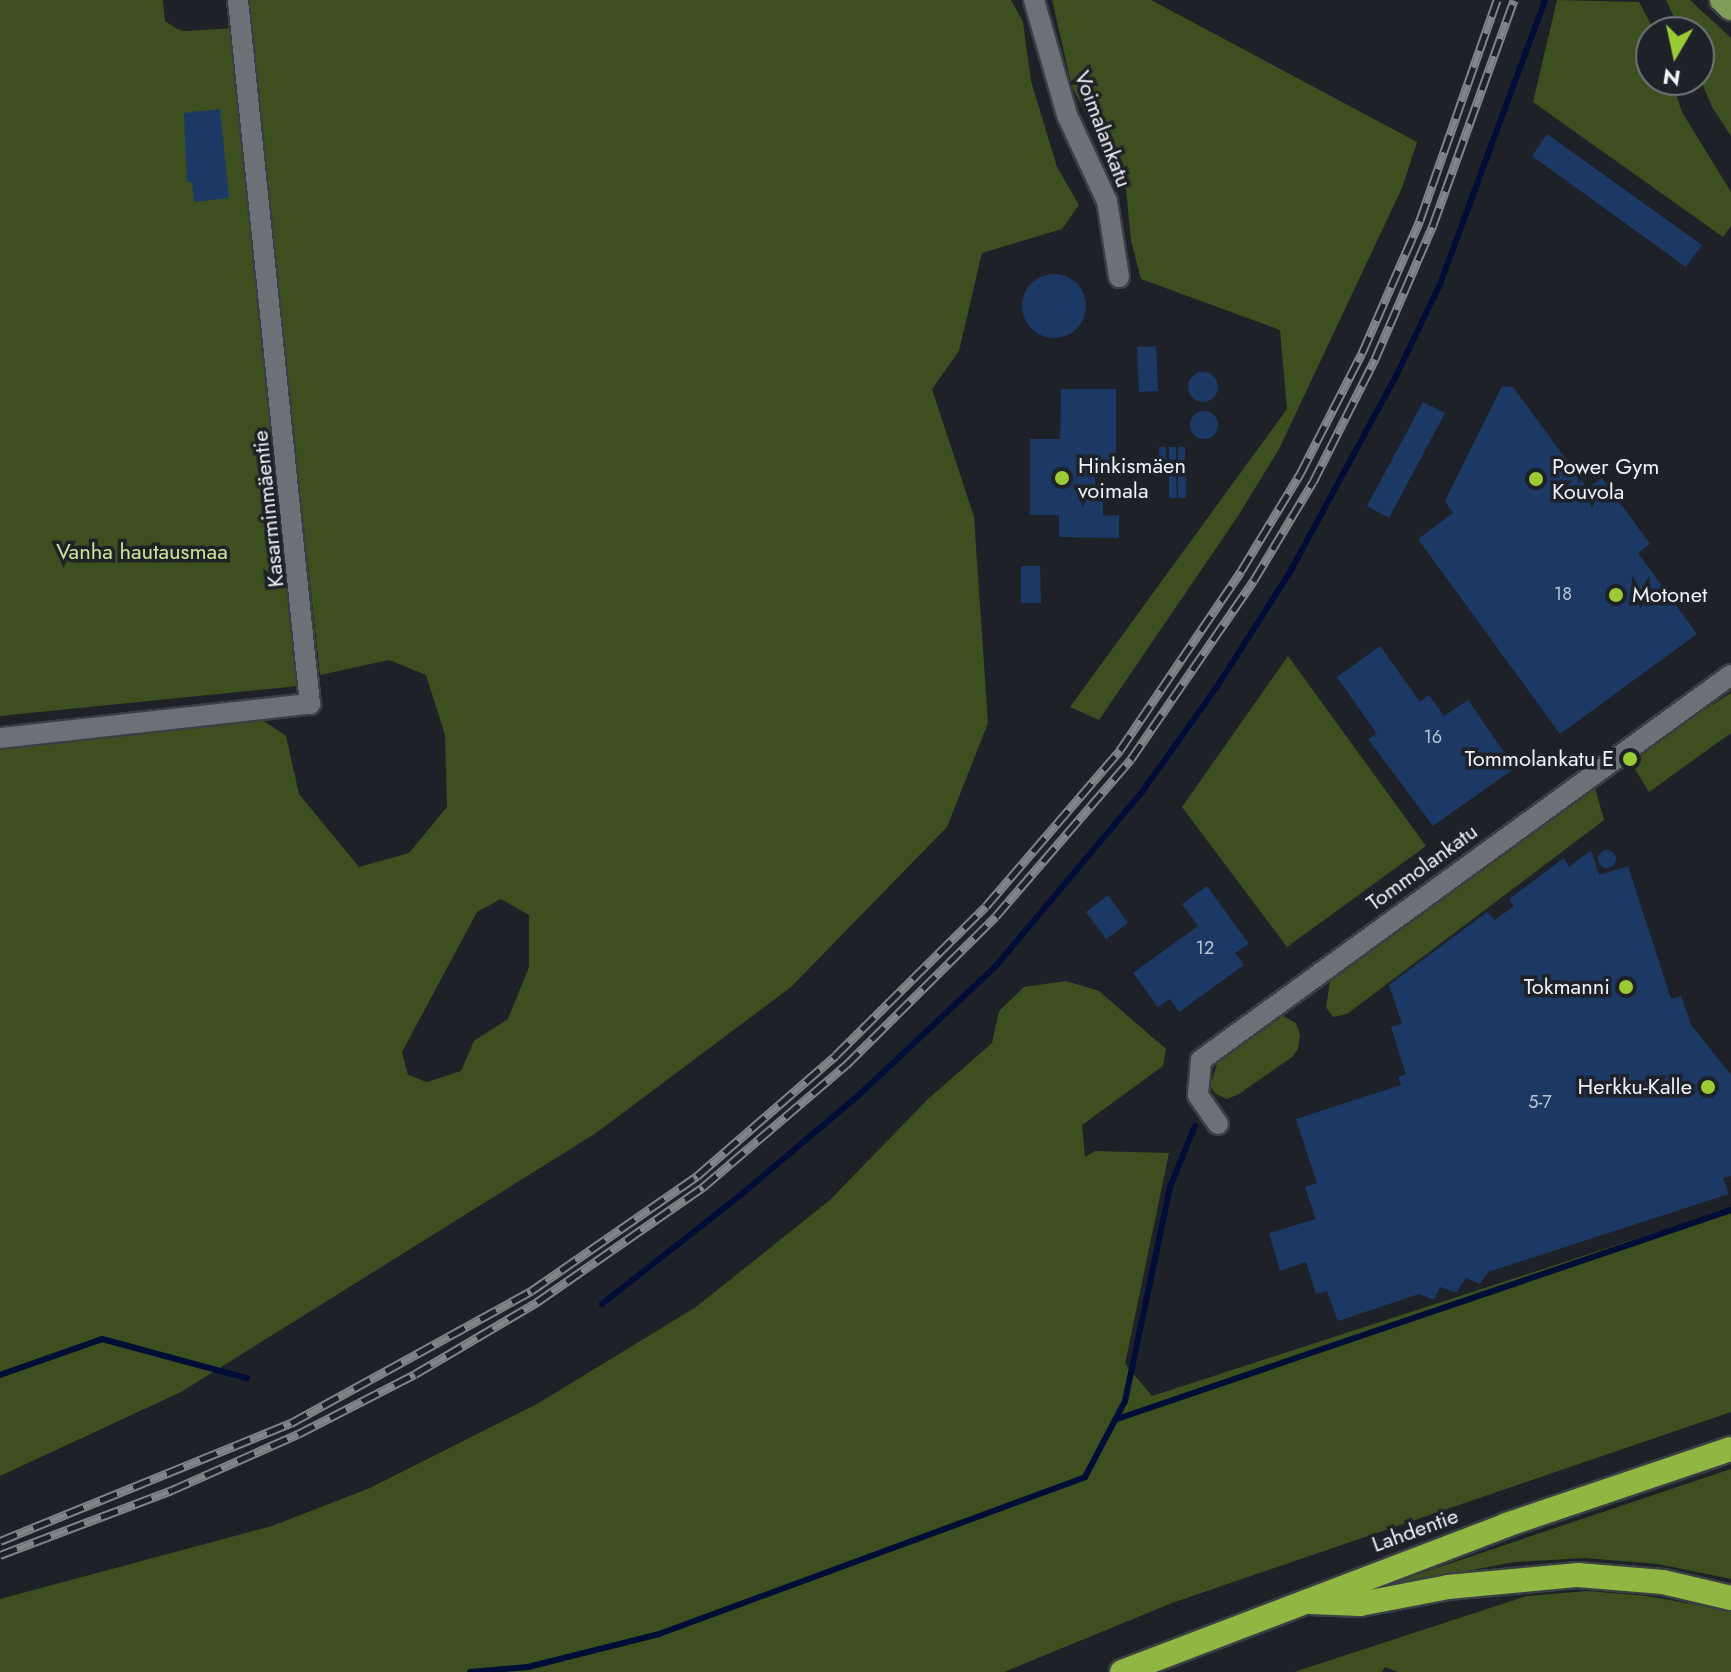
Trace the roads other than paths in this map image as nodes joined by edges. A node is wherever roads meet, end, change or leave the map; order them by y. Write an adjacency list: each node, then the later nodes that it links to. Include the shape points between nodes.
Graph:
1 (238, 0): 7 (street, Kasarminmäentie, via 310,704)
2 (1034, 0): 5 (street, Voimalankatu, via 1067,115 1107,201)
3 (1722, 0): 4 (main road)
4 (1731, 8)
5 (1119, 277)
6 (1731, 675): 8 (street, Tommolankatu, via 1201,1060 1198,1095)
7 (0, 738)
8 (1218, 1124)
9 (1731, 1449): 11 (highway, Lahdentie)
10 (1731, 1598): 11 (highway, via 1663,1582 1578,1575 1448,1587 1360,1604)
11 (1300, 1601): 12 (highway, Lahdentie)
12 (1122, 1672)

